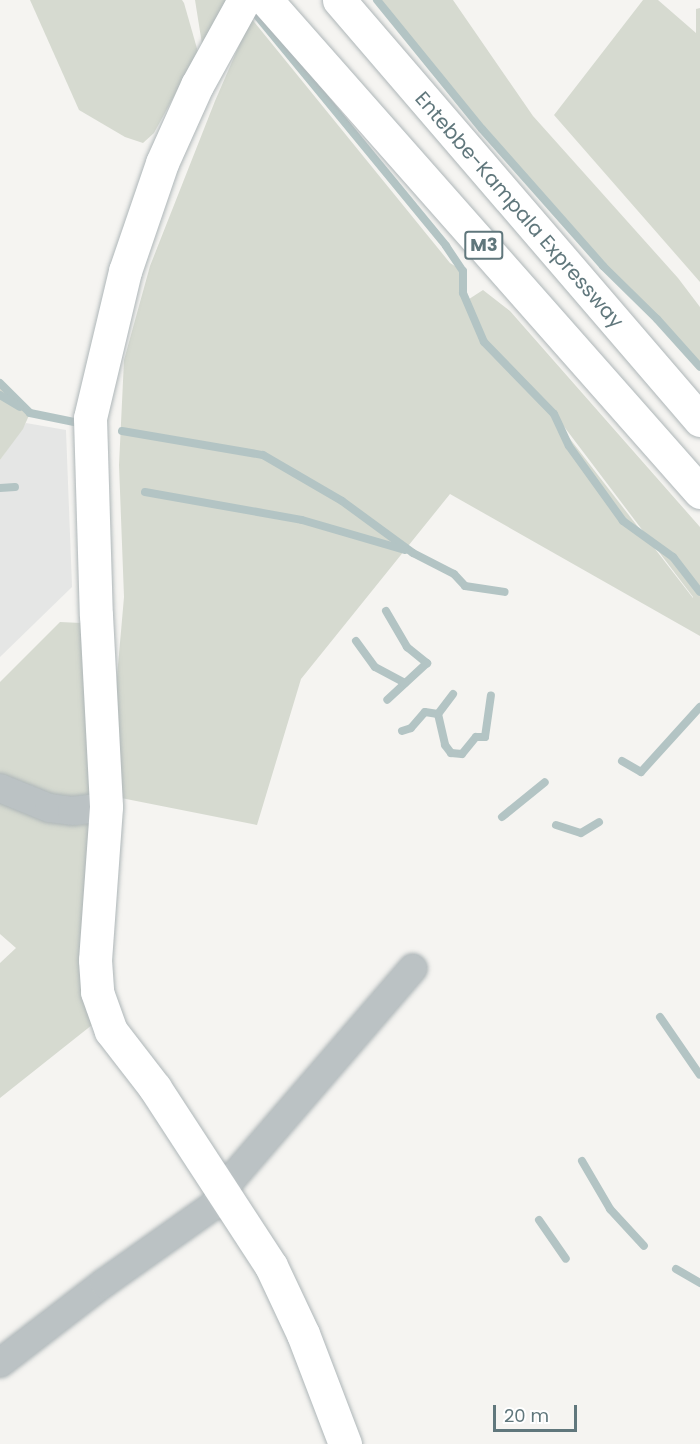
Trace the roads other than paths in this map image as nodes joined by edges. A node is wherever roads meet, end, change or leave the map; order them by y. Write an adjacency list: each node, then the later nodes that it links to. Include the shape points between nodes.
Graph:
1 (244, 0): 7 (main road, via 197,85 162,163 134,242 90,418)
2 (266, 0): 5 (main road, M3)
3 (339, 0): 4 (main road, Entebbe-Kampala Expressway / M3)
4 (700, 420)
5 (700, 492)
6 (0, 788): 7 (street, via 49,808 72,811)
7 (106, 807): 9 (main road, via 95,960 100,1003 111,1031 155,1088)
8 (413, 968): 9 (street)
9 (225, 1193): 10 (street); 11 (main road, via 289,1300)
10 (0, 1363)
11 (345, 1444)

